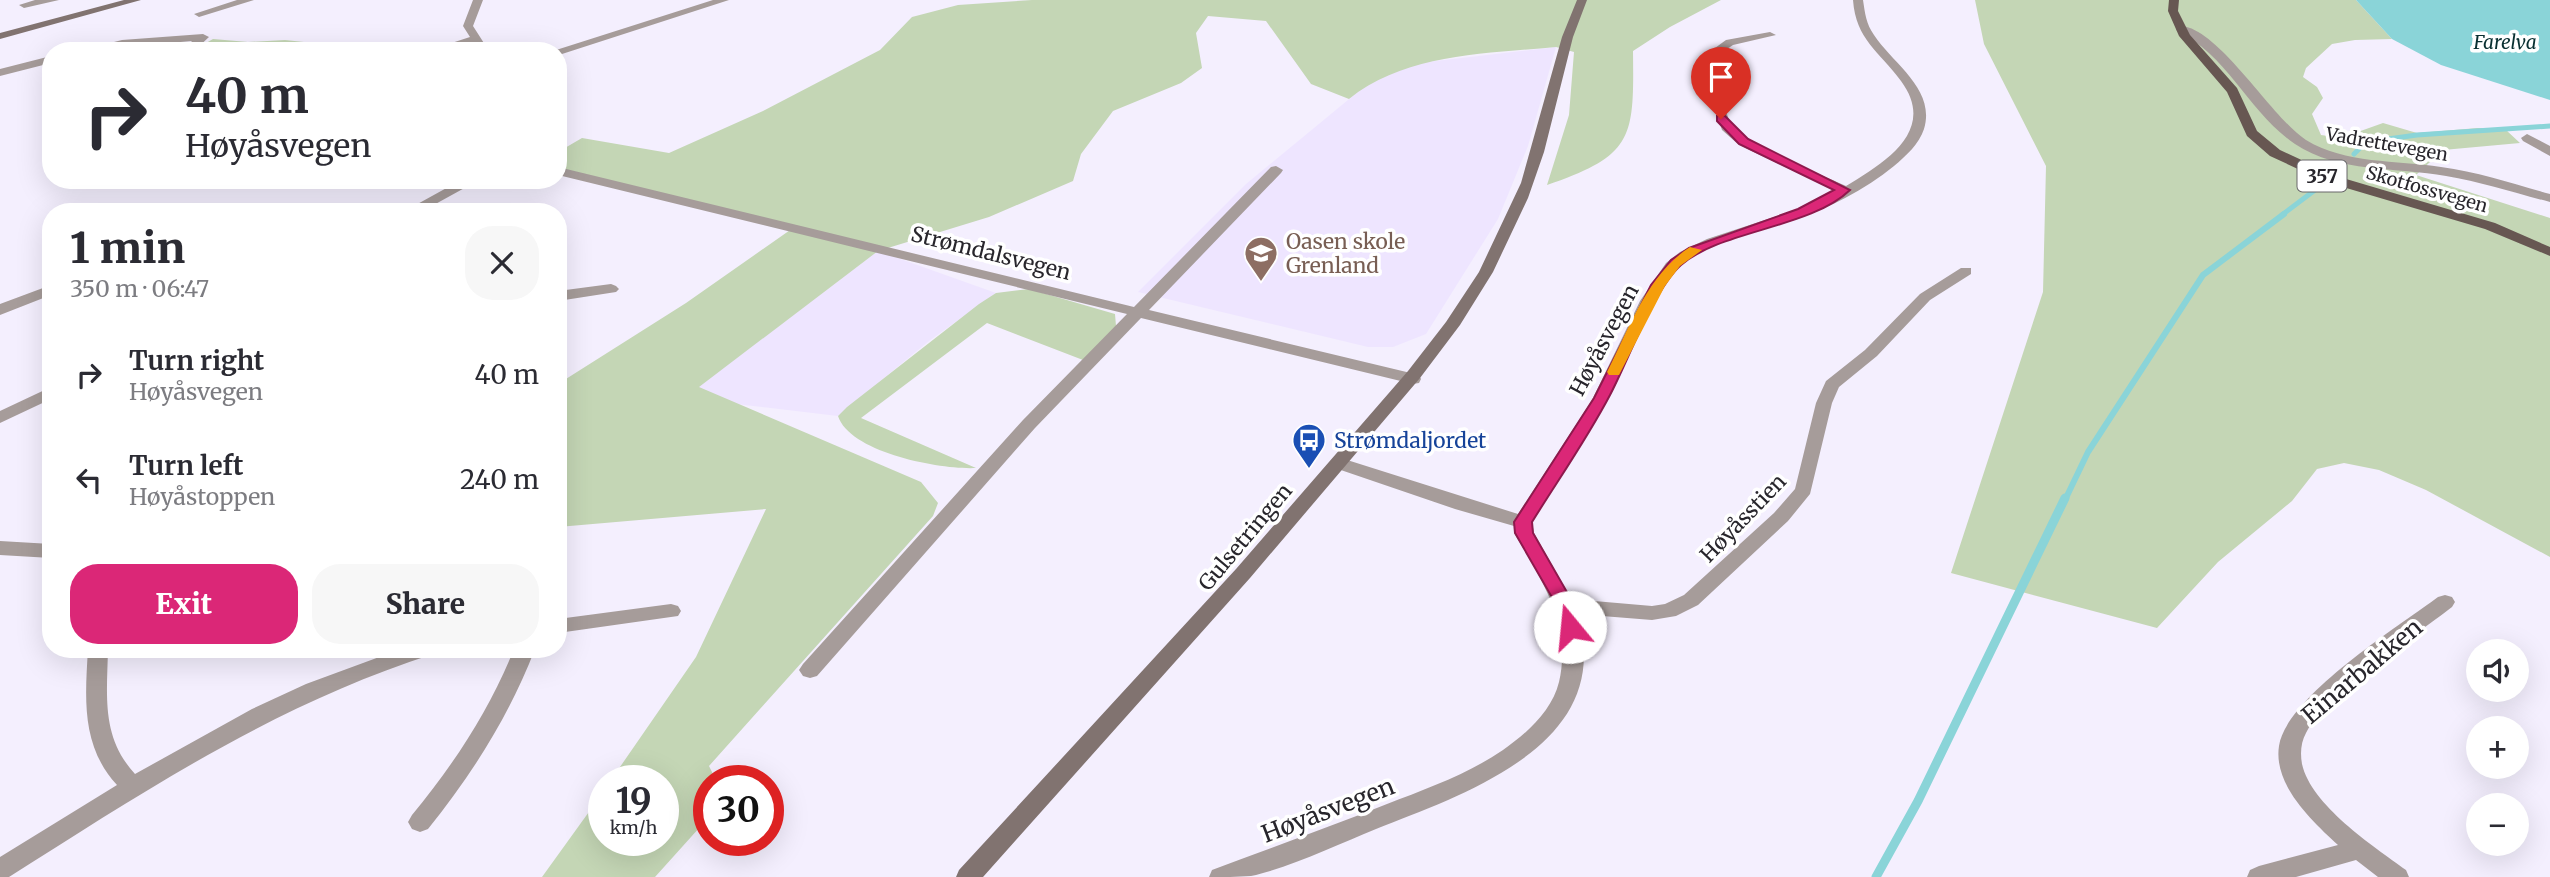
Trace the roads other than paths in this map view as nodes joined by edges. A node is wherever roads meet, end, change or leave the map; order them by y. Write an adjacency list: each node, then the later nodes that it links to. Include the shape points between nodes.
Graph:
1 (54, 0): 9 (street)
2 (136, 0): 13 (street)
3 (249, 0): 10 (street)
4 (478, 0): 14 (street, via 468,26)
5 (724, 0): 19 (street)
6 (1582, 0): 37 (street, Gulsetringen, via 1514,217 1484,274)
7 (1858, 0): 27 (street, Høyåsvegen, via 1865,32 1918,99 1920,122 1918,132 1895,159)
8 (2174, 0): 11 (main road, Skotfossvegen / 357)
9 (24, 5)
10 (199, 14)
11 (2180, 28): 28 (street, Vadrettevegen, via 2207,42 2286,131 2310,148 2461,175); 30 (main road, Skotfossvegen / 357, via 2233,91 2251,133 2275,153 2331,180 2490,226)
12 (1770, 35): 27 (street, via 1730,42 1718,50 1721,119 1744,142)
13 (0, 36)
14 (475, 39): 17 (street); 18 (street)
15 (136, 42): 16 (street, via 203,37)
16 (197, 42)
17 (464, 42)
18 (477, 42)
19 (567, 49)
20 (42, 61): 21 (street)
21 (0, 73)
22 (2527, 138): 23 (street)
23 (2550, 152)
24 (1276, 170): 36 (street)
25 (567, 173): 36 (street, Strømdalsvegen)
26 (455, 189): 29 (street)
27 (1844, 190): 41 (street, Høyåsvegen, via 1803,212 1706,244 1675,263 1658,285 1601,398)
28 (2550, 198)
29 (427, 203)
30 (2550, 252)
31 (1966, 271): 45 (street, Høyåsstien, via 1925,297 1871,354 1832,384 1804,490 1691,600 1652,613)
32 (611, 289): 34 (street)
33 (42, 293): 35 (street)
34 (567, 295)
35 (0, 310)
36 (1140, 312): 37 (street, Strømdalsvegen); 51 (street, via 1029,424)
37 (1413, 379): 40 (street, Gulsetringen)
38 (42, 397): 39 (street)
39 (0, 418)
40 (1338, 463): 41 (street); 56 (street, Gulsetringen, via 1216,607)
41 (1523, 522): 45 (street, Høyåsvegen, via 1524,533)
42 (0, 548): 43 (street)
43 (42, 550)
44 (2445, 601): 54 (street, Einarbakken, via 2329,693 2294,732 2289,747 2292,769 2302,789)
45 (1566, 606): 57 (street, Høyåsvegen, via 1572,669 1550,720 1531,741 1481,776)
46 (671, 611): 47 (street)
47 (567, 625)
48 (98, 658): 52 (street, via 104,748)
49 (400, 658): 52 (street, via 330,682)
50 (522, 658): 53 (street, via 488,730)
51 (810, 670)
52 (134, 788): 55 (street)
53 (420, 822)
54 (2358, 849): 58 (street); 59 (street, Einarbakken)
55 (0, 870)
56 (968, 877)
57 (1221, 877)
58 (2259, 877)
59 (2397, 877)

